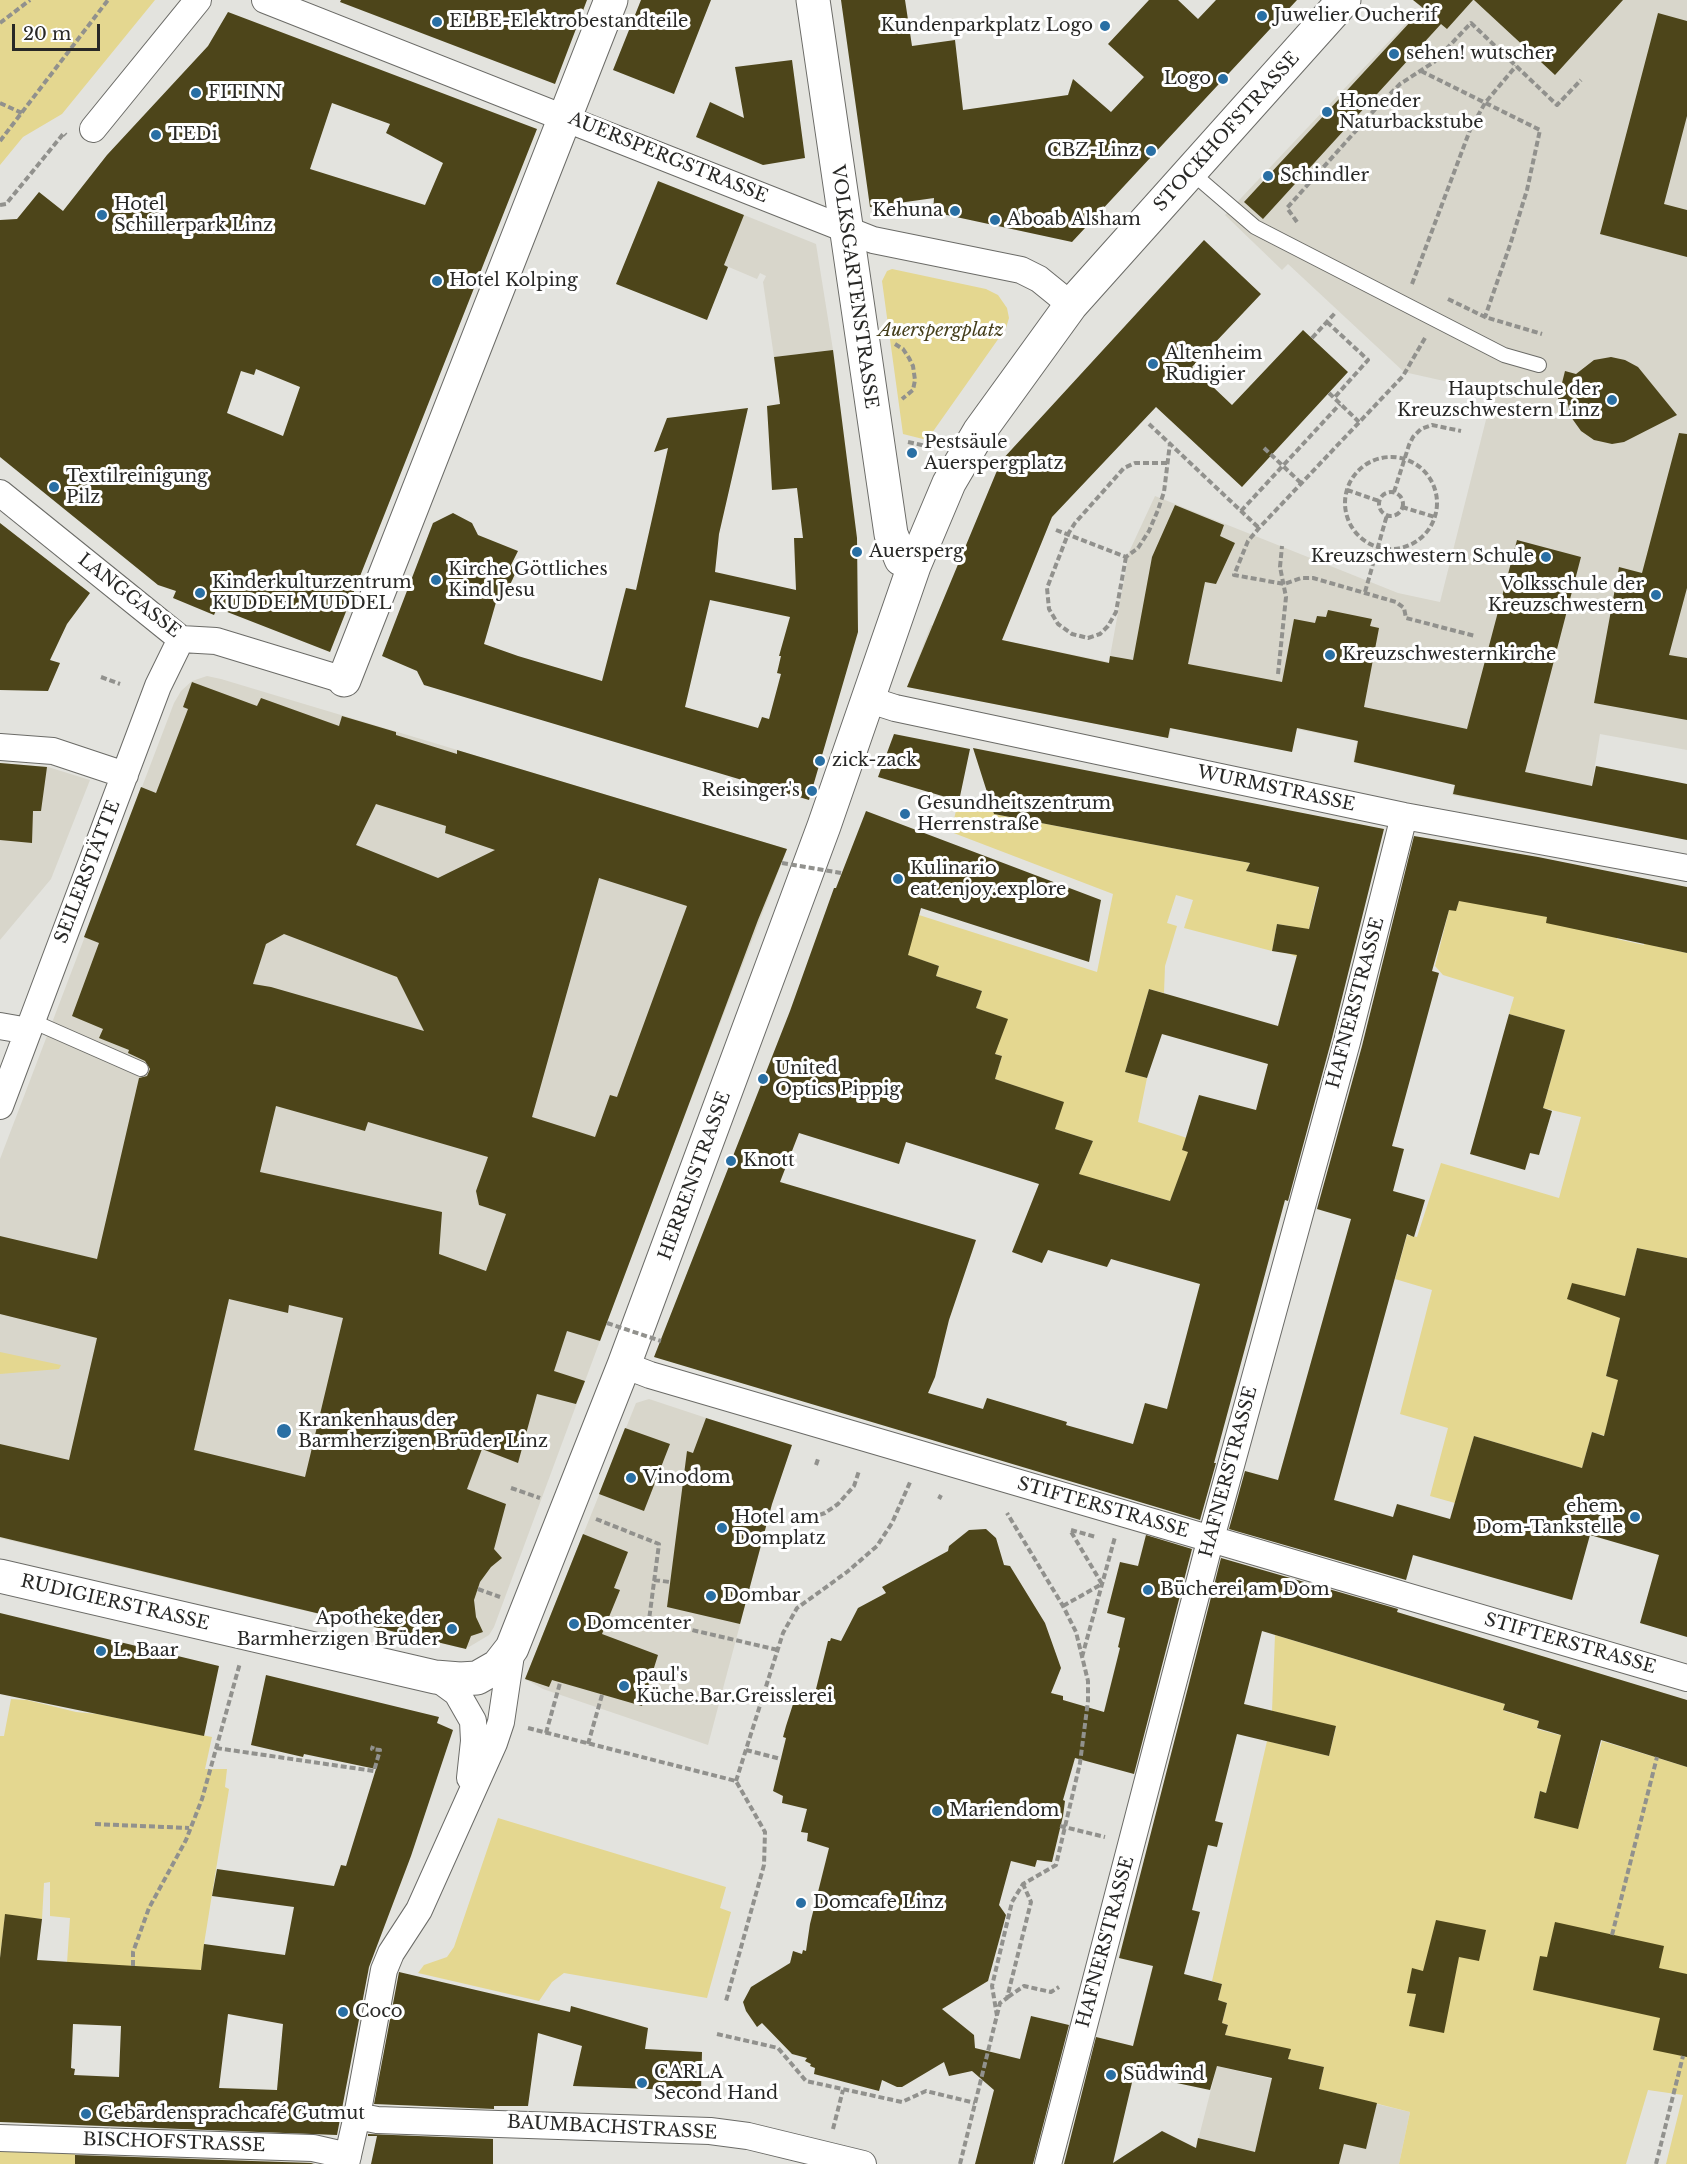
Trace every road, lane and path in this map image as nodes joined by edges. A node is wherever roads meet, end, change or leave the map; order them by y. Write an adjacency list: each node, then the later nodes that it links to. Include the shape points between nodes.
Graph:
1 (30, 0): 8 (path)
2 (108, 0): 14 (path)
3 (198, 0): 16 (street)
4 (265, 0): 15 (street, AUERSPERGSTRASSE)
5 (611, 0): 15 (street)
6 (813, 0): 21 (street, VOLKSGARTENSTRASSE)
7 (1344, 0): 18 (street, STOCKHOFSTRASSE)
8 (0, 22)
9 (1516, 66): 10 (path, via 1471,23 1434,62); 11 (path, via 1557,105); 13 (path)
10 (1420, 71): 13 (path); 20 (path, via 1378,106 1287,208)
11 (1581, 80)
12 (0, 103): 14 (path)
13 (1485, 103): 23 (path, via 1470,130); 25 (path, via 1540,130 1527,190)
14 (22, 114): 17 (path)
15 (565, 117): 21 (street, AUERSPERGSTRASSE); 67 (street)
16 (83, 134): 19 (path, via 64,133 6,204)
17 (0, 141)
18 (1191, 172): 22 (street, STOCKHOFSTRASSE); 23 (lane, via 1255,227)
19 (0, 205)
20 (1298, 222)
21 (845, 228): 22 (street, AUERSPERGSTRASSE, via 873,240 1021,270); 60 (street, VOLKSGARTENSTRASSE, via 891,534 901,559)
22 (1071, 304): 60 (street, STOCKHOFSTRASSE, via 979,432 949,483)
23 (1405, 304): 26 (lane)
24 (1336, 312): 27 (path)
25 (1485, 317)
26 (1435, 320): 30 (lane, via 1504,356); 35 (path, via 1403,376)
27 (1327, 322): 28 (path); 32 (path, via 1368,360)
28 (1312, 338)
29 (894, 343): 33 (path, via 909,358 915,380 913,390)
30 (1539, 365)
31 (1329, 393): 32 (path)
32 (1334, 398): 34 (path)
33 (900, 401)
34 (1340, 404): 35 (path); 44 (path)
35 (1359, 422): 45 (path)
36 (1149, 424): 39 (path)
37 (1461, 430): 42 (path, via 1432,425 1422,429 1413,437)
38 (899, 440): 40 (path)
39 (1170, 443): 43 (path); 51 (path)
40 (931, 447)
41 (1264, 448): 44 (path)
42 (1404, 459): 46 (path, via 1379,458 1366,464); 47 (path); 53 (path, via 1421,467 1430,479 1438,506)
43 (1168, 463): 56 (path, via 1135,463 1124,468); 59 (path, via 1164,492 1149,531 1138,548)
44 (1283, 466): 45 (path); 51 (path)
45 (1301, 483): 54 (path)
46 (1347, 490): 49 (path); 58 (path, via 1344,500 1352,528 1361,539)
47 (1394, 492): 49 (path, via 1382,495); 50 (path)
48 (0, 493): 64 (street, LANGGASSE)
49 (1379, 501): 52 (path)
50 (1402, 507): 52 (path, via 1394,515); 53 (path)
51 (1241, 511): 54 (path)
52 (1387, 515): 58 (path)
53 (1435, 518): 58 (path, via 1416,543 1403,549)
54 (1259, 528): 61 (path, via 1248,541 1234,575)
55 (1056, 530): 56 (path)
56 (1068, 534): 59 (path); 59 (path, via 1047,588 1049,609 1072,634 1089,638 1108,626 1116,612)
57 (1282, 546): 61 (path, via 1280,567)
58 (1378, 547): 62 (path)
59 (1126, 557)
60 (914, 566): 69 (street, STOCKHOFSTRASSE)
61 (1284, 584): 62 (path, via 1312,578); 65 (path)
62 (1365, 592): 63 (path, via 1396,602 1404,608 1406,618)
63 (1475, 636)
64 (181, 639): 67 (street, LANGGASSE, via 216,641); 71 (street, SEILERSTÄTTE, via 158,686)
65 (1278, 674)
66 (101, 677): 68 (path)
67 (344, 680)
68 (120, 684)
69 (867, 699): 72 (street, WURMSTRASSE); 82 (street, HERRENSTRASSE, via 824,826)
70 (0, 747): 71 (street, via 53,751)
71 (125, 775): 77 (street, SEILERSTÄTTE)
72 (1404, 816): 74 (street, WURMSTRASSE); 94 (street, HAFNERSTRASSE, via 1347,1042)
73 (782, 863): 75 (path, bridge)
74 (1687, 868)
75 (842, 873)
76 (0, 1026): 77 (street)
77 (30, 1028): 78 (lane); 79 (street, SEILERSTÄTTE)
78 (141, 1069)
79 (0, 1106)
80 (607, 1323): 81 (path, bridge)
81 (661, 1341)
82 (624, 1365): 83 (street, STIFTERSTRASSE); 102 (street, HERRENSTRASSE)
83 (920, 1454): 90 (street, STIFTERSTRASSE); 103 (path, via 892,1523 877,1546 797,1608)
84 (818, 1458): 85 (path)
85 (816, 1465)
86 (859, 1471): 92 (path, via 845,1496 825,1513)
87 (511, 1488): 88 (path)
88 (546, 1500)
89 (1007, 1513): 101 (path)
90 (1121, 1513): 94 (street, STIFTERSTRASSE); 98 (path)
91 (590, 1516): 96 (path, via 658,1544)
92 (812, 1518)
93 (1070, 1530): 98 (path)
94 (1210, 1539): 108 (street, STIFTERSTRASSE); 142 (street, HAFNERSTRASSE)
95 (0, 1576): 106 (street, RUDIGIERSTRASSE)
96 (654, 1580): 97 (path); 103 (path, via 649,1620)
97 (670, 1582)
98 (1102, 1584): 101 (path); 104 (path)
99 (478, 1589): 100 (path)
100 (509, 1600)
101 (1063, 1606): 104 (path, via 1076,1632)
102 (512, 1648): 107 (street, HERRENSTRASSE, via 498,1666); 120 (street, HERRENSTRASSE, via 501,1722)
103 (778, 1650): 116 (path)
104 (1082, 1659): 122 (path, via 1088,1682 1086,1728)
105 (240, 1661): 115 (path)
106 (435, 1677): 107 (street, RUDIGIERSTRASSE); 120 (street, HERRENSTRASSE, via 457,1694 473,1721)
107 (477, 1678)
108 (1687, 1678)
109 (560, 1683): 112 (path)
110 (602, 1695): 113 (path)
111 (522, 1727): 112 (path)
112 (546, 1733): 113 (path)
113 (588, 1744): 119 (path)
114 (373, 1746): 115 (path, via 372,1749 380,1750 374,1771)
115 (216, 1748): 123 (path, via 202,1799)
116 (746, 1750): 118 (path); 119 (path)
117 (1657, 1757): 126 (path)
118 (781, 1758)
119 (736, 1781): 130 (path, via 765,1832 764,1865)
120 (468, 1799): 137 (street, HERRENSTRASSE, via 418,1910 384,1970)
121 (94, 1824): 123 (path)
122 (1063, 1826): 124 (path); 125 (path, via 1056,1864)
123 (189, 1828): 127 (path, via 149,1908)
124 (1109, 1838)
125 (1023, 1884): 129 (path, via 1030,1902); 131 (path, via 1012,1902 992,1986)
126 (1612, 1935)
127 (133, 1966)
128 (1059, 1987): 129 (path, via 1051,1992 1024,1986)
129 (1007, 1998): 131 (path, via 1000,2003)
130 (726, 2001)
131 (996, 2016): 135 (path)
132 (717, 2034): 134 (path, via 778,2048 806,2081)
133 (1683, 2056): 143 (path)
134 (843, 2090): 135 (path, via 902,2102 926,2091); 136 (path)
135 (975, 2103): 141 (path)
136 (838, 2112)
137 (357, 2116): 139 (street, HERRENSTRASSE); 140 (street, BAUMBACHSTRASSE, via 378,2120 710,2131 748,2136)
138 (0, 2138): 139 (street, BISCHOFSTRASSE, via 314,2148)
139 (347, 2160)
140 (863, 2164)
141 (960, 2164)
142 (1048, 2164)
143 (1656, 2164)

